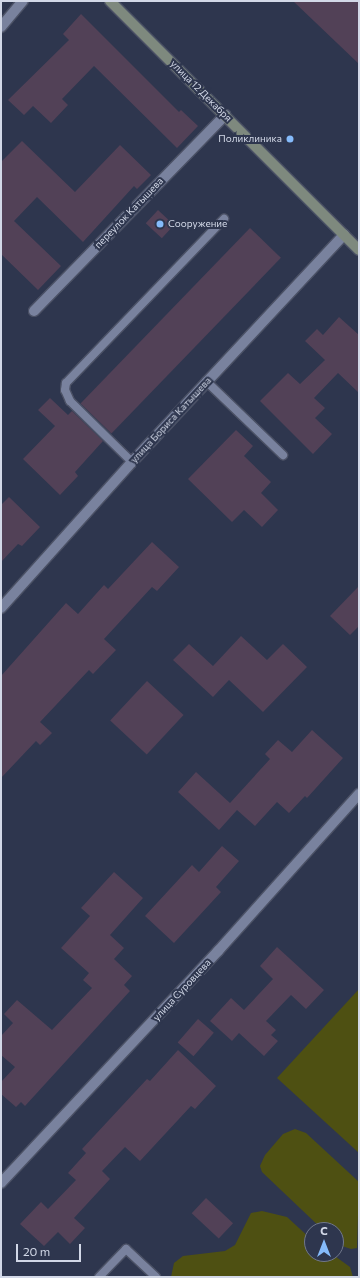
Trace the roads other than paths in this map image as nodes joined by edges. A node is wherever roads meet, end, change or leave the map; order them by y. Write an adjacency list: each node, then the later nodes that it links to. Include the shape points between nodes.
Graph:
1 (23, 1): 3 (street)
2 (110, 1): 4 (main road, улица 12 Декабря)
3 (1, 27)
4 (225, 115): 6 (main road, улица 12 Декабря); 8 (street, переулок Катышева)
5 (224, 219): 11 (lane, via 66,383 65,390 70,401)
6 (344, 235): 7 (main road, улица 12 Декабря); 9 (street, улица Бориса Катышева)
7 (359, 250)
8 (34, 311)
9 (206, 381): 10 (lane); 11 (street, улица Бориса Катышева)
10 (283, 455)
11 (132, 462): 12 (street, улица Бориса Катышева)
12 (1, 608)
13 (359, 794): 14 (street, улица Суровцева, via 218,951)
14 (1, 1183)
15 (100, 1277): 16 (lane, via 126,1249)
16 (156, 1277)

